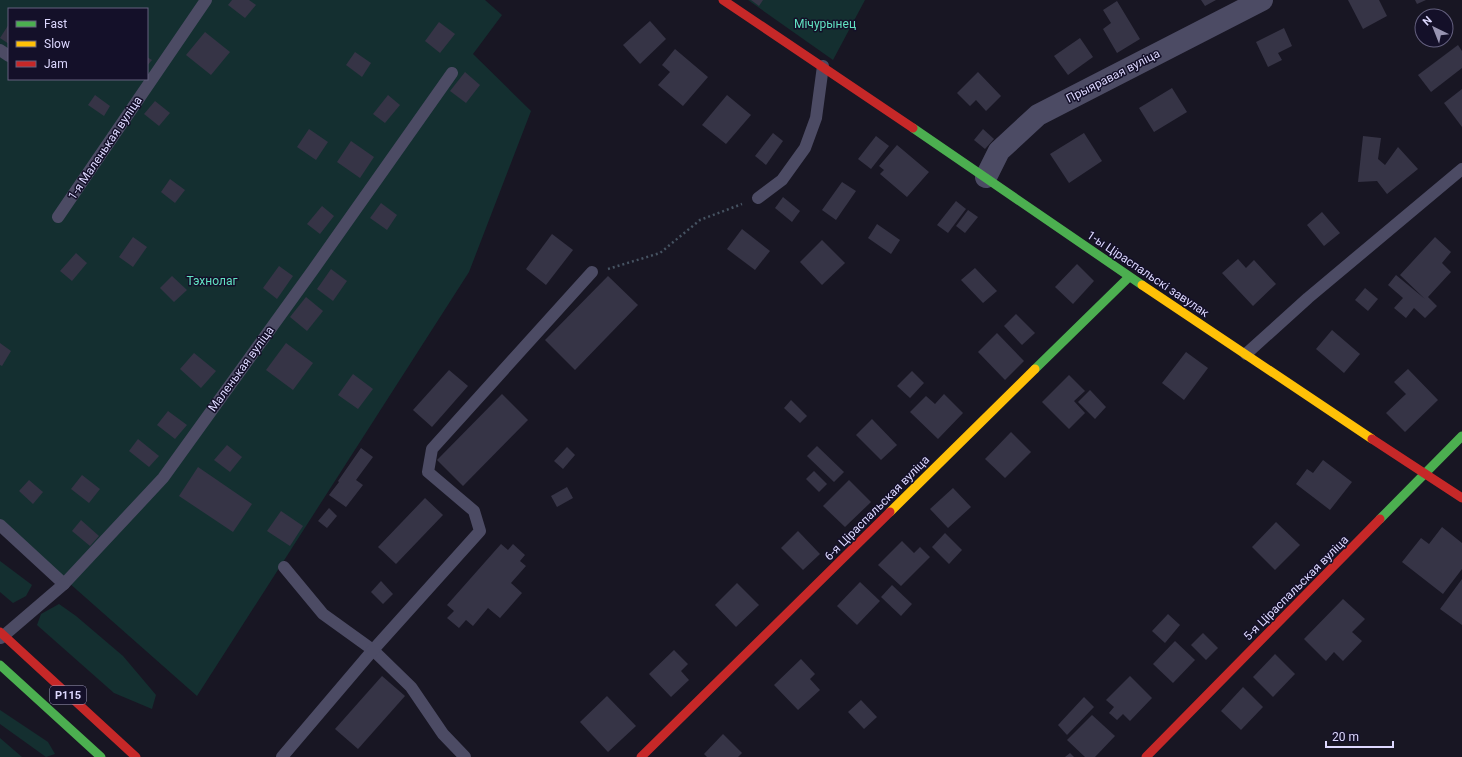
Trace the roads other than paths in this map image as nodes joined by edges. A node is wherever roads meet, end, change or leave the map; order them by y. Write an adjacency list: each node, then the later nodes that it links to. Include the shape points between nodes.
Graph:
1 (206, 0): 9 (lane, 1-я Маленькая вуліца)
2 (723, 0): 4 (street, 1-ы Ціраспальскі завулак)
3 (1262, 0): 7 (street, Прыяравая вуліца, via 1038,115 999,151)
4 (822, 66): 7 (street, 1-ы Ціраспальскі завулак); 8 (lane, via 816,118 805,148 782,180)
5 (452, 73): 18 (lane, Маленькая вуліца, via 163,478)
6 (1462, 169): 12 (lane, via 1308,298)
7 (986, 177): 11 (street, 1-ы Ціраспальскі завулак)
8 (758, 198)
9 (58, 217)
10 (592, 272): 20 (lane, via 432,449 428,472 474,511 480,531)
11 (1129, 277): 12 (street, 1-ы Ціраспальскі завулак); 26 (street, 6-я Ціраспальская вуліца)
12 (1246, 354): 14 (street, 1-ы Ціраспальскі завулак)
13 (1462, 436): 14 (street, 5-я Ціраспальская вуліца)
14 (1425, 475): 15 (street, 1-ы Ціраспальскі завулак); 27 (street, 5-я Ціраспальская вуліца)
15 (1462, 498)
16 (0, 524): 18 (lane)
17 (284, 568): 20 (lane, via 323,614)
18 (64, 584): 19 (lane, Маленькая вуліца)
19 (1, 636): 23 (street, Р115)
20 (373, 650): 24 (lane); 25 (lane, via 411,687 443,734)
21 (0, 665): 22 (street, Р115)
22 (101, 757)
23 (136, 757)
24 (282, 757)
25 (465, 757)
26 (641, 757)
27 (1146, 757)

